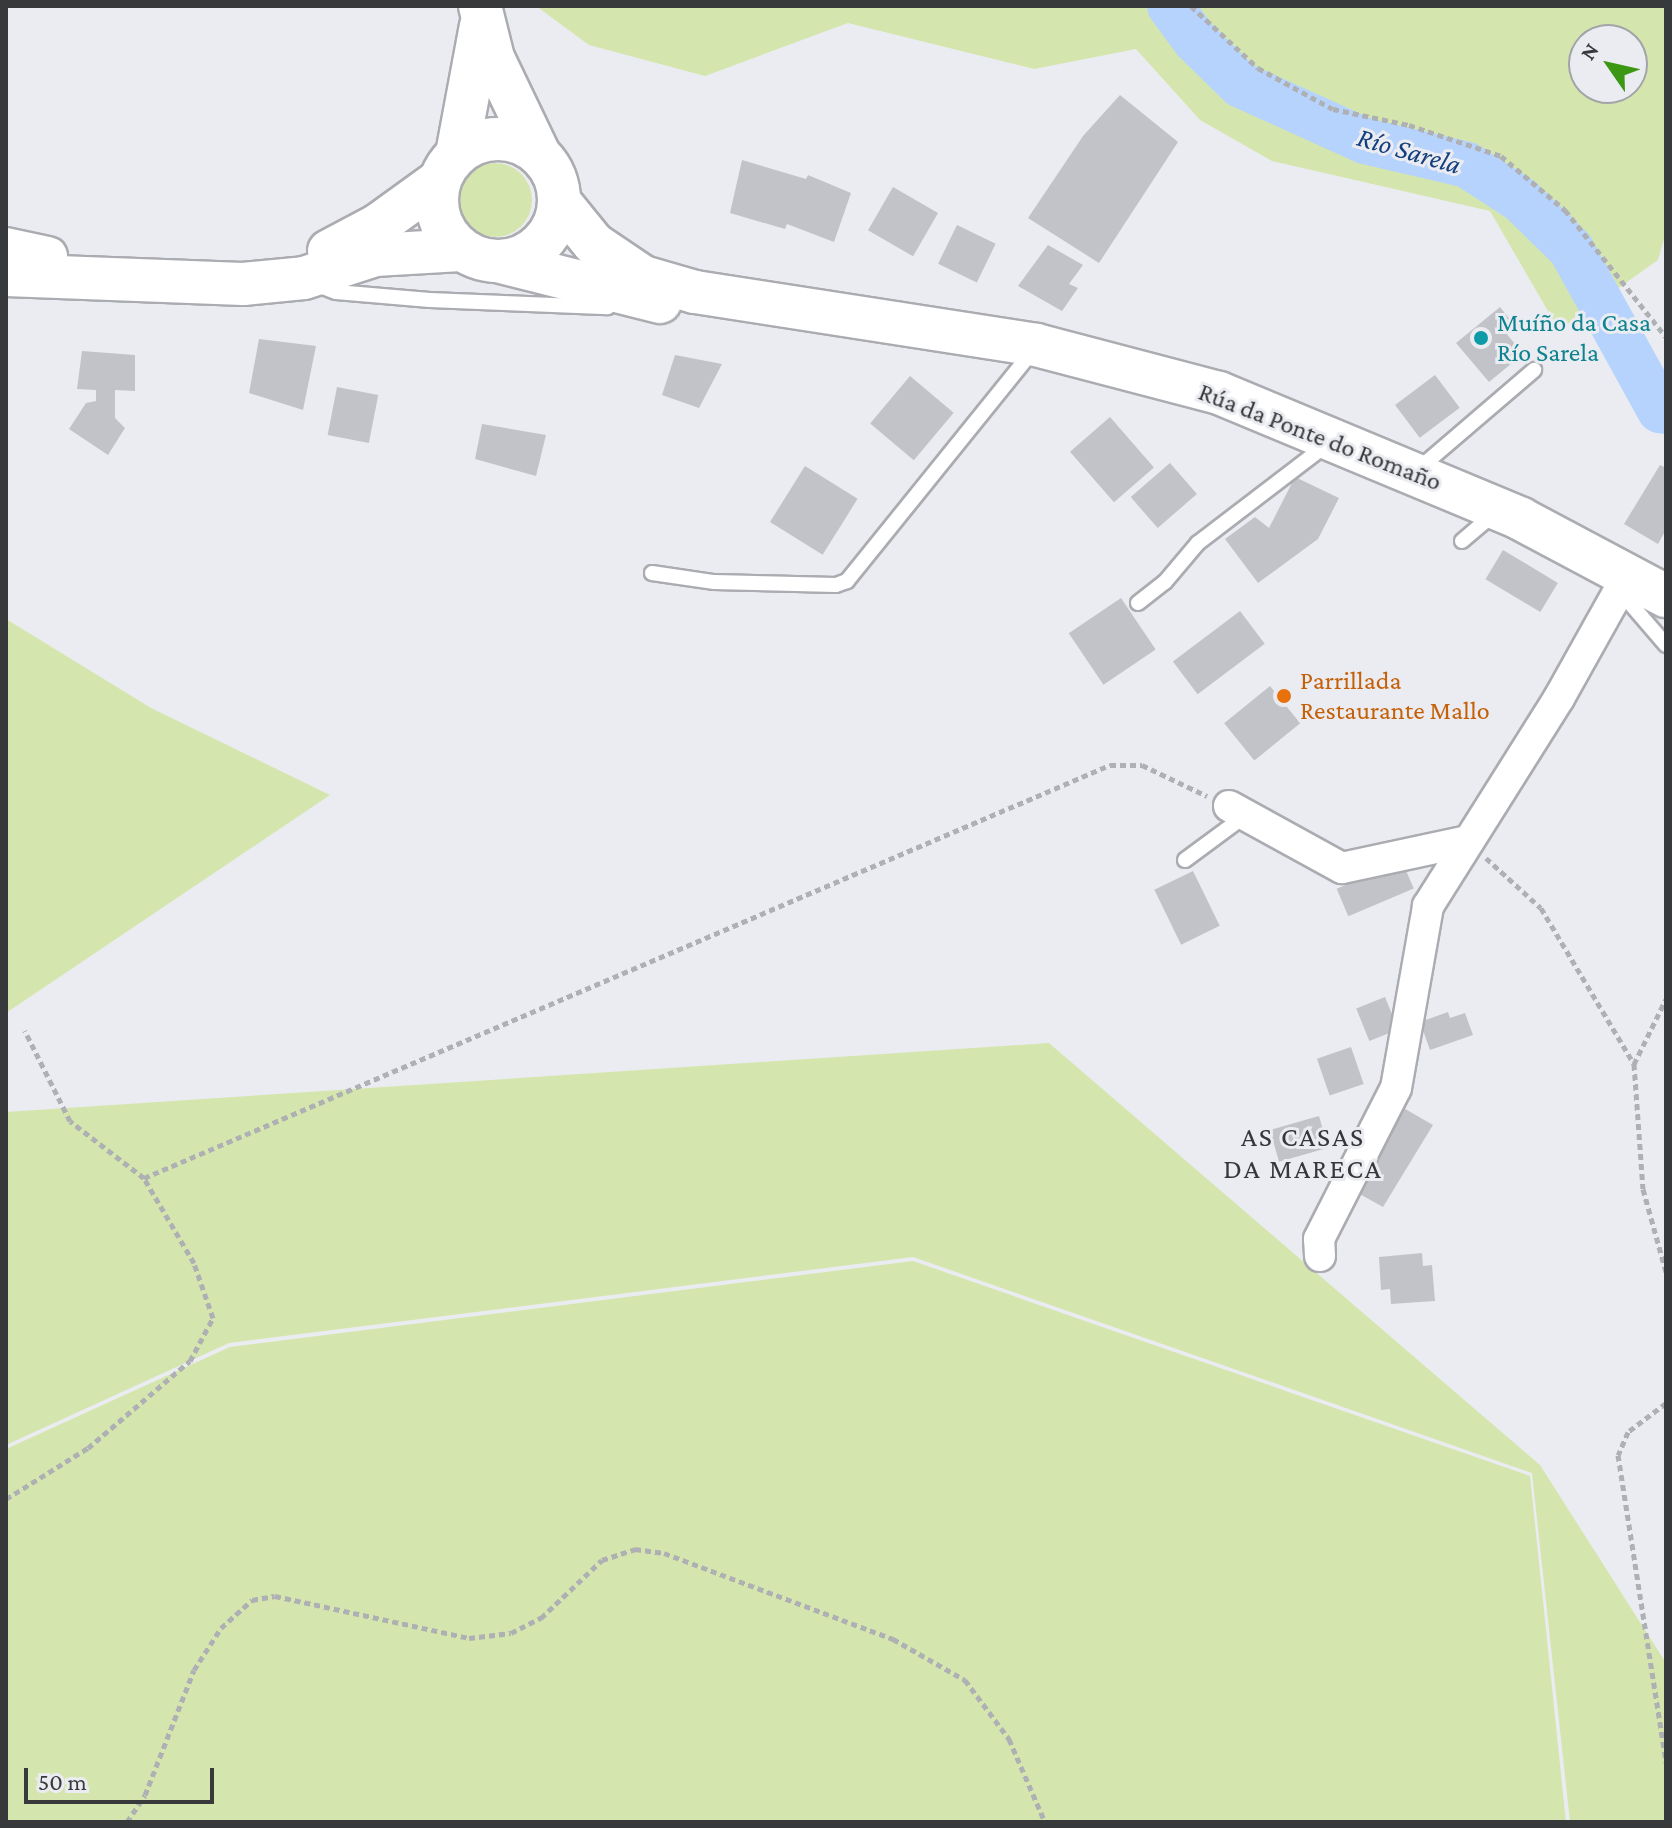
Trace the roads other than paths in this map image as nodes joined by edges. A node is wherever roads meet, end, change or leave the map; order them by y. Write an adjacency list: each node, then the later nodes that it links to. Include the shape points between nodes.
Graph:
1 (480, 16): 2 (main road); 3 (main road)
2 (539, 154): 3 (main road, via 503,139 483,140); 4 (main road, via 551,169)
3 (448, 168): 6 (main road, via 441,225); 8 (main road, via 356,238 306,258 245,265)
4 (559, 201): 9 (main road, via 552,229 540,246); 17 (main road, via 594,244 643,277 695,292)
5 (6, 247): 8 (street)
6 (461, 250): 9 (main road); 13 (main road, via 375,255)
7 (6, 253): 8 (main road)
8 (48, 256)
9 (501, 262): 14 (main road)
10 (6, 266): 12 (street)
11 (6, 275): 12 (main road)
12 (94, 277): 13 (main road, via 243,284)
13 (304, 278): 15 (lane, via 336,292)
14 (574, 283): 15 (lane); 17 (main road, via 692,307)
15 (615, 307): 16 (lane)
16 (679, 308)
17 (812, 311): 18 (main road, Rúa da Ponte do Romaño)
18 (1036, 345): 20 (main road, Rúa da Ponte do Romaño, via 1219,393); 24 (lane, via 996,402 847,581 714,582)
19 (1534, 370): 21 (lane)
20 (1335, 438): 21 (main road, Rúa da Ponte do Romaño); 27 (lane, via 1198,543 1165,582)
21 (1415, 472): 22 (main road, Rúa da Ponte do Romaño)
22 (1498, 510): 23 (lane); 25 (main road, Rúa da Ponte do Romaño, via 1575,545)
23 (1462, 541)
24 (652, 573)
25 (1624, 581): 26 (main road, Rúa da Ponte do Romaño); 28 (lane); 30 (street, via 1559,698)
26 (1666, 596)
27 (1138, 603)
28 (1666, 645)
29 (1238, 811): 30 (street, via 1342,868); 31 (lane)
30 (1463, 842): 32 (street, via 1420,932 1396,1088 1319,1239)
31 (1185, 860)
32 (1320, 1256)

